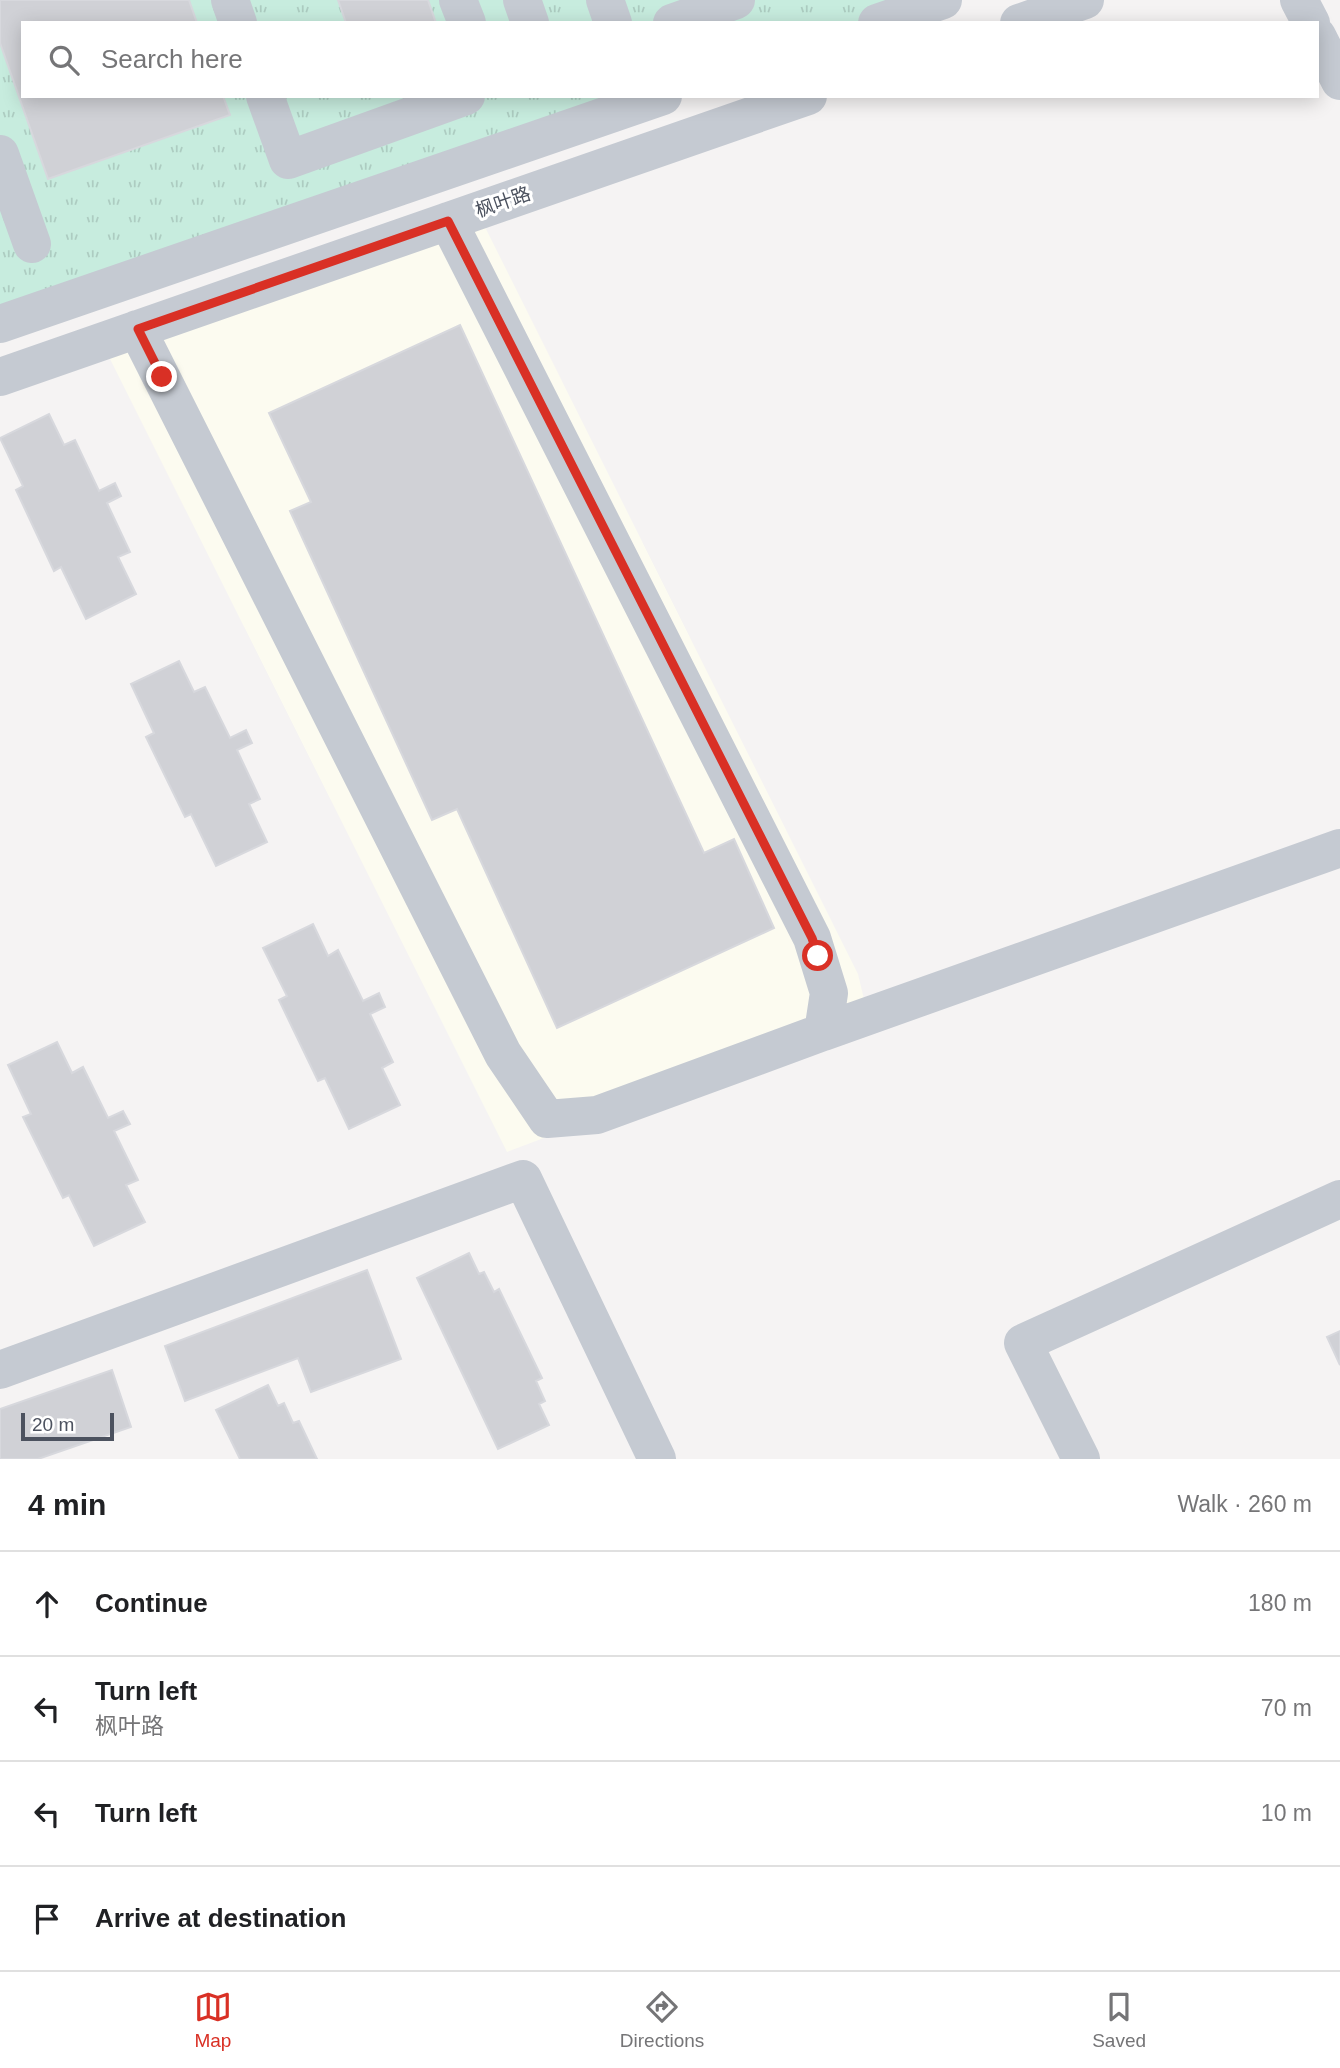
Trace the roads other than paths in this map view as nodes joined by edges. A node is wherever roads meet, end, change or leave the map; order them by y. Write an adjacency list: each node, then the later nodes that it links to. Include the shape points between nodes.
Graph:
1 (230, 0): 8 (street)
2 (458, 0): 9 (street)
3 (522, 0): 10 (street)
4 (605, 0): 11 (street)
5 (943, 0): 12 (street)
6 (1085, 0): 13 (street)
7 (1299, 0): 14 (street)
8 (237, 21)
9 (466, 21)
10 (529, 21)
11 (612, 21)
12 (883, 21)
13 (1025, 21)
14 (1310, 21)
15 (1319, 40): 16 (street)
16 (1340, 81)
17 (266, 98): 18 (street, via 288,160)
18 (461, 98)
19 (657, 98): 24 (street)
20 (802, 98): 22 (street, 枫叶路)
21 (0, 154): 23 (street)
22 (448, 221): 25 (street, 枫叶路); 28 (street, via 812,938 830,993)
23 (32, 244)
24 (0, 324)
25 (138, 329): 26 (street, 枫叶路); 28 (street, via 503,1054 547,1119 597,1115)
26 (0, 376)
27 (1340, 848): 28 (street)
28 (823, 1032)
29 (1340, 1199): 32 (street, via 1023,1343)
30 (0, 1370): 31 (street, via 523,1179)
31 (657, 1459)
32 (1081, 1459)

